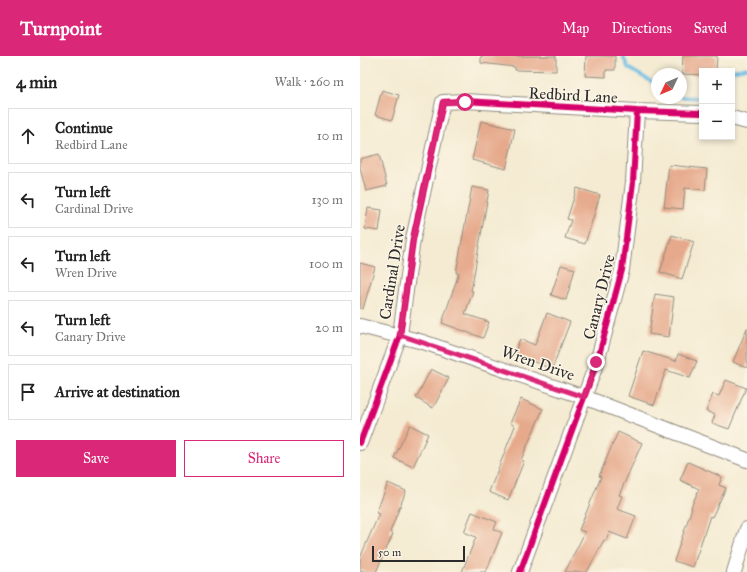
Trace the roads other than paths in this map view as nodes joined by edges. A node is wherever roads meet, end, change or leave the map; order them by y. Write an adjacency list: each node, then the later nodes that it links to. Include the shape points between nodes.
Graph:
1 (443, 102): 2 (street, Redbird Lane); 7 (street, Cardinal Drive, via 413,239)
2 (637, 111): 3 (street, Redbird Lane); 8 (street, Canary Drive, via 633,182 622,270)
3 (699, 113)
4 (735, 119): 5 (street)
5 (747, 122)
6 (360, 326): 7 (street, Wren Drive)
7 (400, 335): 8 (street, Wren Drive); 9 (street, Cardinal Drive)
8 (584, 397): 10 (street, Wren Drive); 12 (street, Canary Drive)
9 (360, 443)
10 (747, 460)
11 (747, 529): 13 (street)
12 (520, 572)
13 (734, 572)

